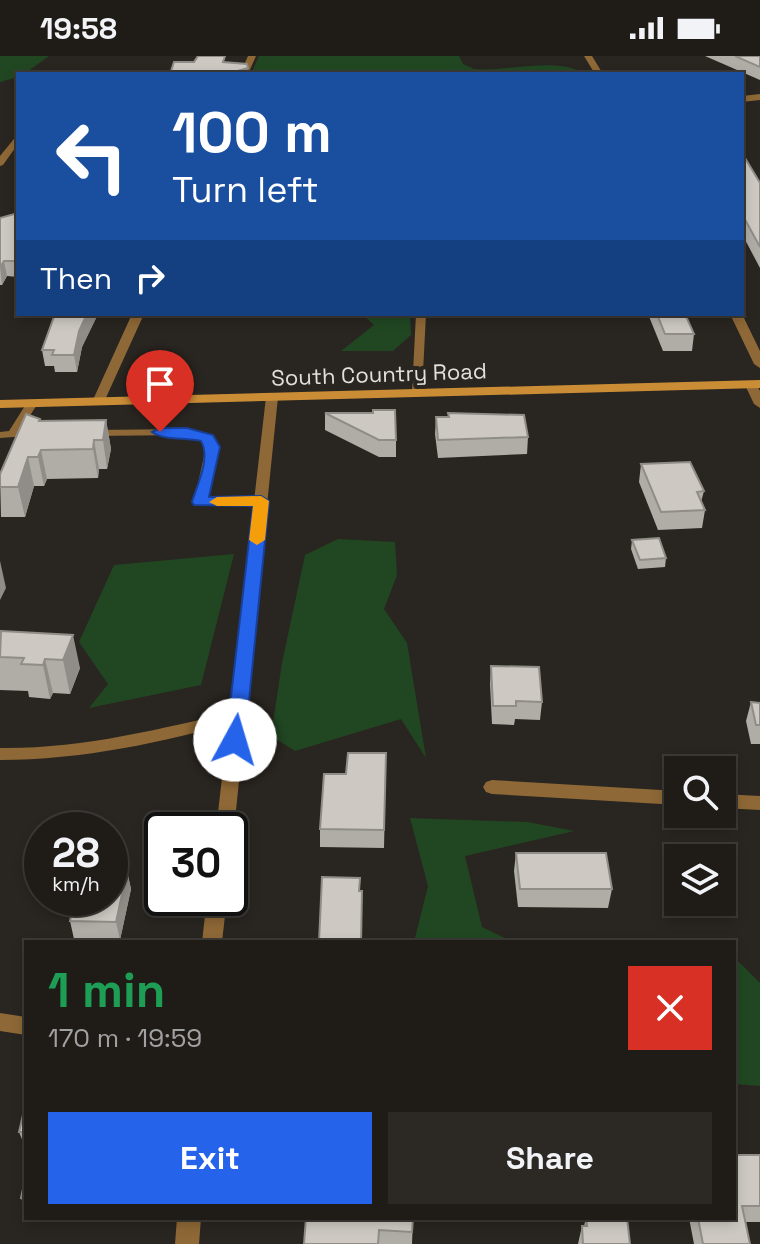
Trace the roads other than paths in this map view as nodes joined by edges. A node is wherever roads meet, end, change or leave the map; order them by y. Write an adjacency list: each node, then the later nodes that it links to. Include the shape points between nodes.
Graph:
1 (16, 140): 2 (street)
2 (0, 163)
3 (137, 316): 10 (street)
4 (421, 316): 8 (lane)
5 (737, 316): 6 (street)
6 (760, 364)
7 (756, 384): 8 (main road, South Country Road); 13 (street)
8 (417, 392): 9 (main road, South Country Road)
9 (272, 397): 10 (main road, South Country Road); 17 (street)
10 (98, 402): 11 (main road, South Country Road)
11 (32, 403): 12 (main road, South Country Road); 16 (lane)
12 (0, 404)
13 (760, 404)
14 (50, 433): 16 (lane)
15 (81, 433): 17 (lane, via 187,432 207,438 212,447 210,470 200,502)
16 (12, 437)
17 (261, 501): 18 (street)
18 (238, 716): 19 (lane, via 105,746 31,756); 24 (street)
19 (0, 754)
20 (492, 787): 21 (street)
21 (664, 797)
22 (736, 802): 23 (street)
23 (760, 803)
24 (227, 812)
25 (215, 916): 26 (street)
26 (212, 940)
27 (0, 1022): 28 (street)
28 (24, 1026)
29 (189, 1220): 30 (street)
30 (187, 1244)

